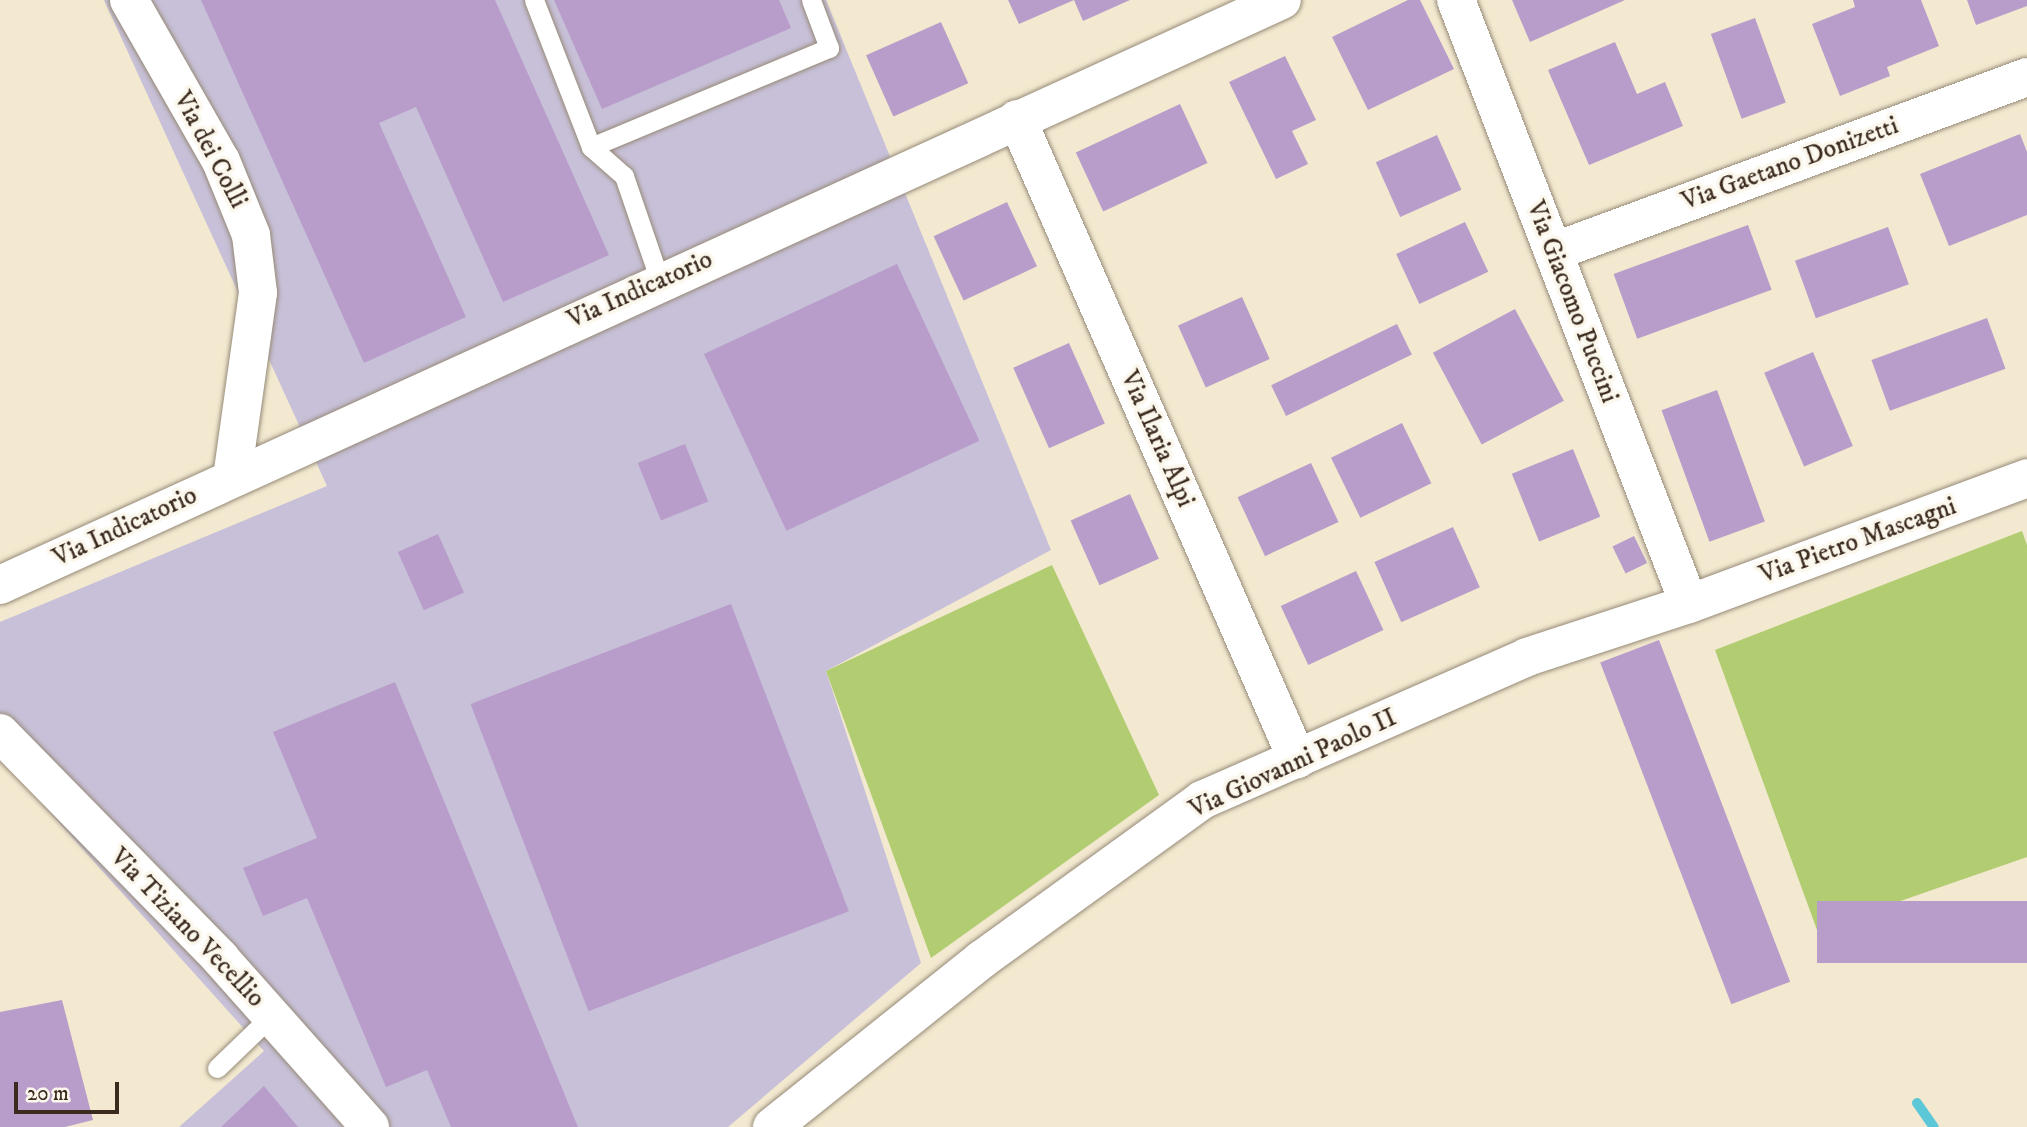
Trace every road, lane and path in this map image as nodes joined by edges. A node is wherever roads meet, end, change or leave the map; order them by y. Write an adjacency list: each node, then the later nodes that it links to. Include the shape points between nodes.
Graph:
1 (129, 0): 11 (street, Via dei Colli, via 221,161 251,235 258,293)
2 (534, 0): 8 (lane)
3 (811, 0): 8 (lane, via 829,48)
4 (1282, 0): 7 (street, Via Indicatorio)
5 (1456, 0): 9 (street, Via Giacomo Puccini)
6 (2027, 77): 9 (street, Via Gaetano Donizetti)
7 (1017, 119): 10 (street, Via Indicatorio); 16 (street, Via Ilaria Alpi)
8 (591, 147): 10 (lane, via 624,177)
9 (1553, 252): 14 (street, Via Giacomo Puccini)
10 (660, 281): 11 (street, Via Indicatorio)
11 (232, 477): 13 (street, Via Indicatorio)
12 (2027, 478): 14 (street, Via Pietro Mascagni)
13 (0, 585)
14 (1689, 604): 16 (street, Via Giovanni Paolo II, via 1528,657)
15 (0, 733): 17 (street, Via Tiziano Vecellio)
16 (1297, 759): 20 (street, Via Giovanni Paolo II, via 1202,800 981,960)
17 (271, 1016): 18 (lane); 19 (street, Via Tiziano Vecellio)
18 (218, 1068)
19 (370, 1127)
20 (772, 1127)

